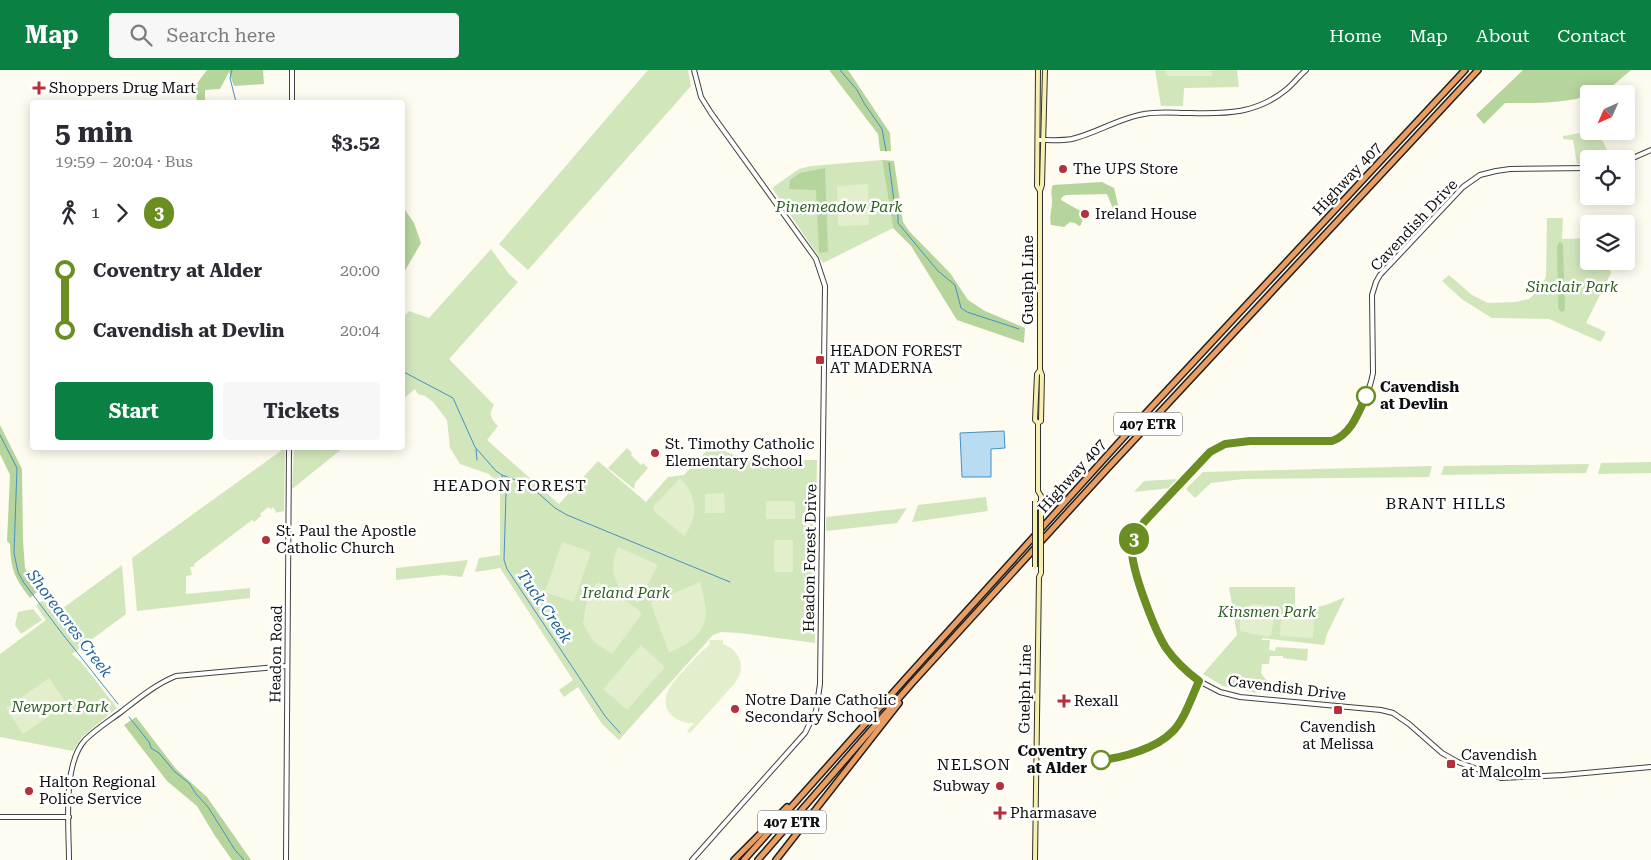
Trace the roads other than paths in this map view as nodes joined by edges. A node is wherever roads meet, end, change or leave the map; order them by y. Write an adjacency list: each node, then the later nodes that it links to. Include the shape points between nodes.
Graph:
1 (292, 70): 8 (street)
2 (694, 70): 26 (street, Headon Forest Drive, via 704,101 816,259 825,286 818,706 805,733)
3 (1038, 70): 9 (main road, Guelph Line)
4 (1045, 70): 10 (main road, Guelph Line)
5 (1306, 70): 10 (street, via 1275,98 1243,111 1144,114 1071,139)
6 (1465, 70): 21 (highway, Highway 407 / 407 ETR, via 1132,428)
7 (1478, 70): 19 (highway, Highway 407 / 407 ETR, via 1106,469)
8 (292, 100)
9 (1038, 140): 10 (street); 14 (main road, Guelph Line, via 1037,186)
10 (1044, 140): 14 (main road, Guelph Line)
11 (1651, 150): 12 (street)
12 (1635, 157)
13 (1580, 168): 20 (street, Cavendish Drive, via 1496,171 1480,175 1464,187 1376,282 1372,295 1373,373 1366,396 1348,430 1332,441 1250,441 1216,447 1144,522 1132,546 1134,566 1166,648 1185,670 1220,692 1240,697 1393,713 1442,753 1501,778)
14 (1040, 191): 16 (main road, Guelph Line, via 1040,370 1037,374 1035,420 1038,424)
15 (289, 450): 18 (street, Headon Road)
16 (1038, 491): 17 (main road, Guelph Line, bridge, via 1035,496 1035,567); 17 (main road, Guelph Line, bridge, via 1041,496 1041,573)
17 (1038, 577): 31 (main road, Guelph Line)
18 (287, 666): 23 (street, via 176,676 148,691 84,741 70,776); 25 (street, Headon Road)
19 (912, 684): 29 (highway, Highway 407 / 407 ETR); 30 (highway)
20 (1651, 767)
21 (808, 787): 27 (highway); 28 (highway, Highway 407 / 407 ETR)
22 (0, 817): 23 (street)
23 (69, 817): 24 (street)
24 (69, 860)
25 (286, 860)
26 (692, 860)
27 (734, 860)
28 (744, 860)
29 (758, 860)
30 (776, 860)
31 (1035, 860)

